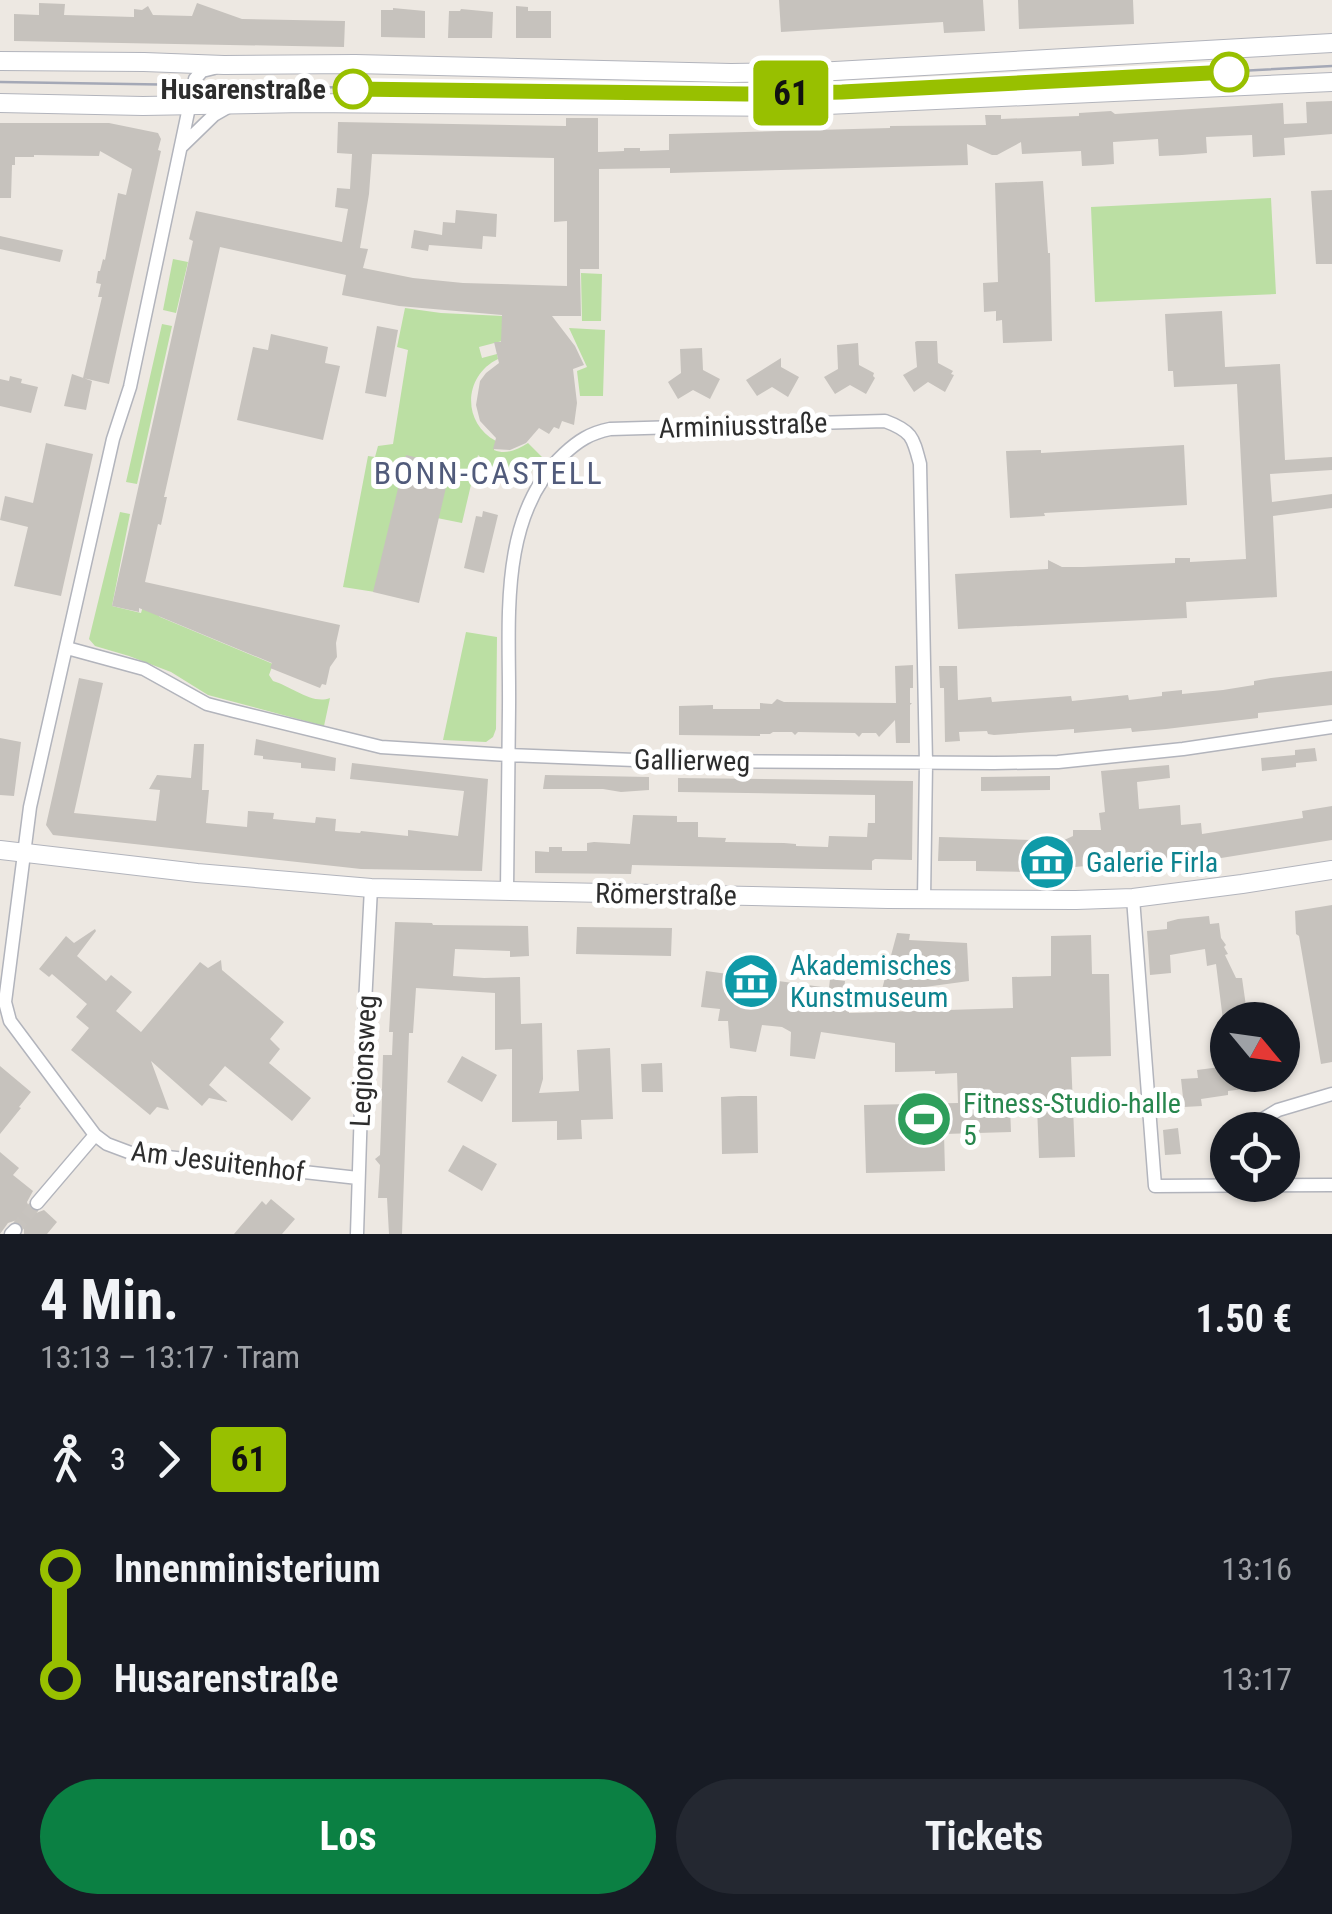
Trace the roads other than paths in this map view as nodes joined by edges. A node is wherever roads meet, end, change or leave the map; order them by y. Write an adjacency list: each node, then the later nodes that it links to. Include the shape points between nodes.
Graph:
1 (1332, 43): 4 (main road, via 817,72)
2 (0, 61): 3 (main road)
3 (174, 63): 4 (main road); 5 (street)
4 (224, 65): 5 (street)
5 (195, 79): 9 (street)
6 (1332, 82): 8 (main road, via 782,107)
7 (0, 102): 9 (main road)
8 (231, 105): 9 (main road); 10 (street)
9 (189, 106): 10 (street)
10 (180, 147): 11 (street)
11 (67, 648): 13 (street, Gallierweg, via 144,670 234,711 382,746); 16 (street)
12 (1332, 727): 14 (street, Gallierweg, via 1058,762)
13 (508, 755): 14 (street, Gallierweg); 14 (street, Arminiusstraße, via 510,594 518,536 540,481 571,448 610,430 885,420 914,438 920,464); 19 (street, Arminiusstraße)
14 (926, 762): 20 (street, Arminiusstraße)
15 (0, 850): 16 (main road, Römerstraße)
16 (22, 852): 18 (main road, Römerstraße); 24 (street, Am Jesuitenhof, via 5,1002 10,1021)
17 (1332, 870): 21 (main road, Römerstraße)
18 (372, 888): 19 (main road, Römerstraße); 25 (street, Legionsweg)
19 (508, 890): 20 (main road, Römerstraße)
20 (924, 898): 21 (main road, Römerstraße)
21 (1134, 898): 28 (street, via 1155,1186)
22 (1332, 1094): 23 (street)
23 (1275, 1112)
24 (95, 1135): 25 (street, Am Jesuitenhof, via 131,1153); 29 (street)
25 (358, 1178): 30 (street, Legionsweg)
26 (1300, 1185): 27 (street)
27 (1332, 1185)
28 (1210, 1186)
29 (37, 1203)
30 (357, 1234)

